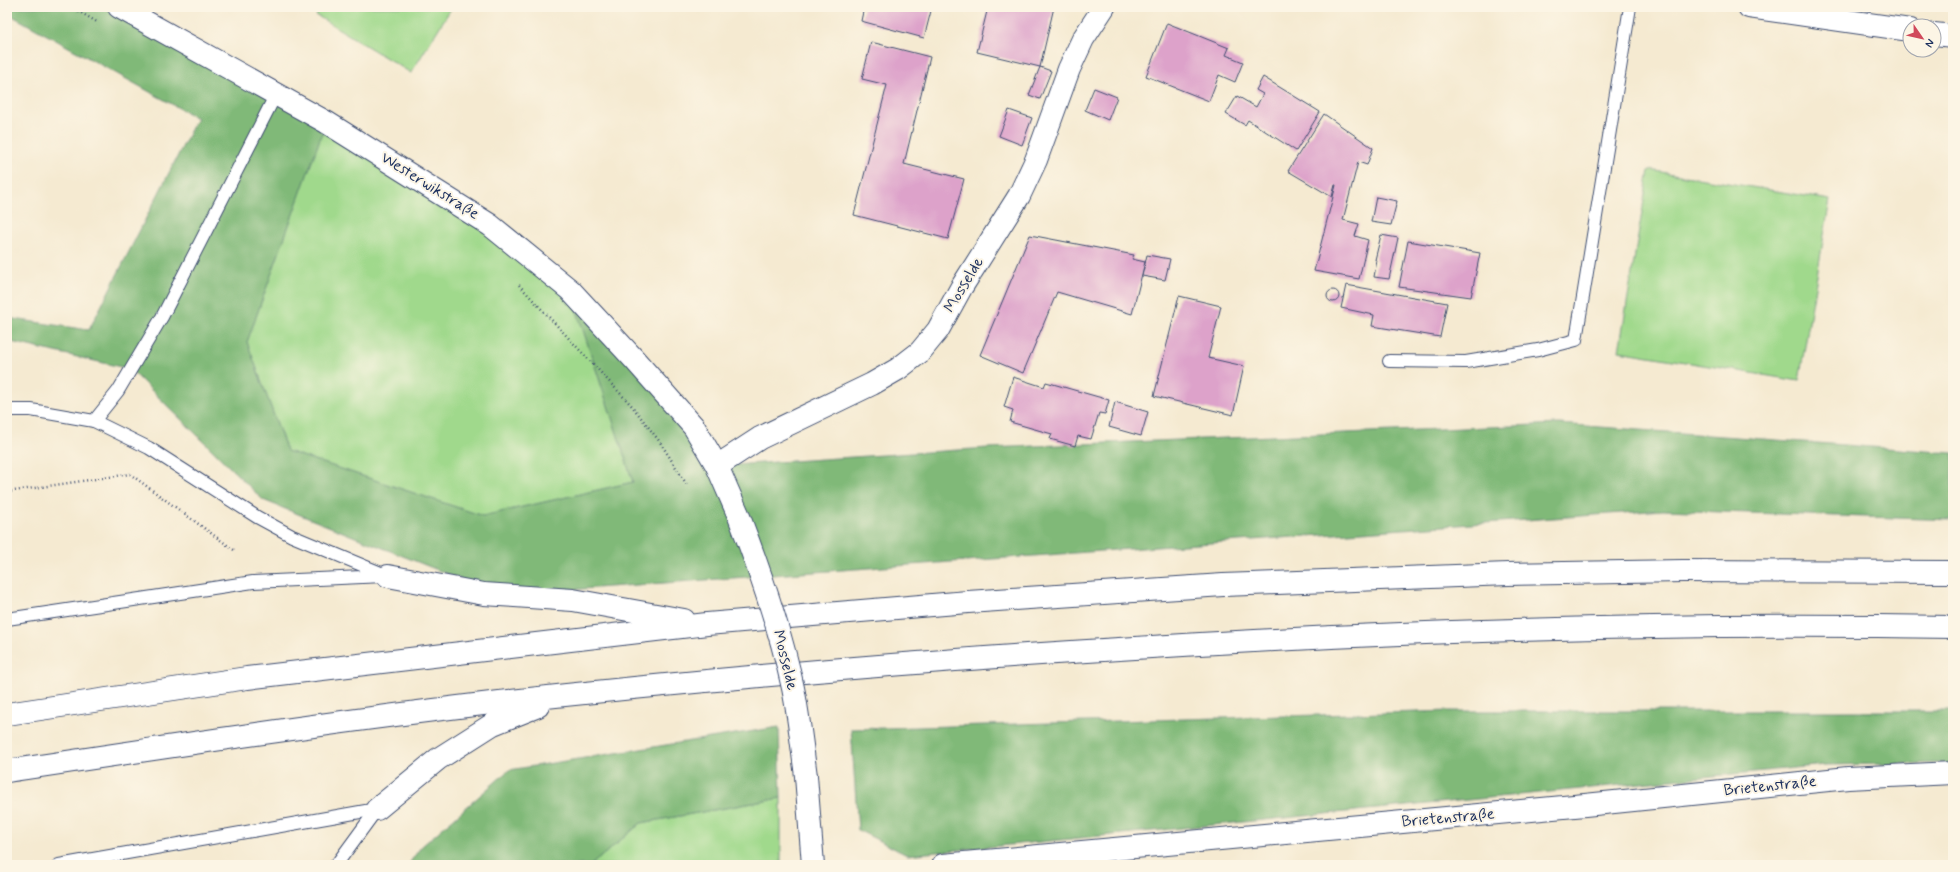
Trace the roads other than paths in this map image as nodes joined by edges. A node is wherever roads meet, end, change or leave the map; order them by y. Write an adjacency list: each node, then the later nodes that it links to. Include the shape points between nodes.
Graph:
1 (119, 7): 8 (main road, Westerwikstraße)
2 (1104, 7): 13 (main road, Mosselde, via 1083,40 1069,69 1036,160 1019,196 938,330 920,352 872,384 760,438)
3 (1630, 7): 9 (lane, via 1576,340 1538,350 1466,362)
4 (1750, 7): 5 (main road)
5 (1902, 29)
6 (1942, 35): 7 (main road)
7 (1953, 36)
8 (276, 94): 11 (lane, via 162,317 118,391); 12 (main road, Westerwikstraße, via 378,153 490,225 570,290)
9 (1389, 361)
10 (7, 410): 11 (lane, via 31,410)
11 (94, 421): 15 (lane, via 149,448 256,517 292,536)
12 (694, 427): 13 (main road, Mosselde)
13 (717, 466): 26 (main road, Mosselde, bridge, via 761,575 793,688 806,776)
14 (1953, 572): 17 (main road, via 1682,571 1508,574 1231,585 885,608)
15 (388, 576): 16 (lane, via 253,582); 17 (main road, via 484,594 573,600)
16 (7, 619)
17 (706, 624): 20 (main road, via 247,678)
18 (1953, 627): 19 (main road, via 1672,626 1395,634 1232,642 920,661)
19 (561, 696): 21 (main road, via 250,734); 23 (main road, via 493,724 438,759)
20 (7, 714)
21 (7, 771)
22 (1953, 773): 27 (main road, Brietenstraße, via 1848,778)
23 (377, 809): 24 (lane); 25 (lane)
24 (59, 865)
25 (336, 865)
26 (813, 865)
27 (943, 865)

